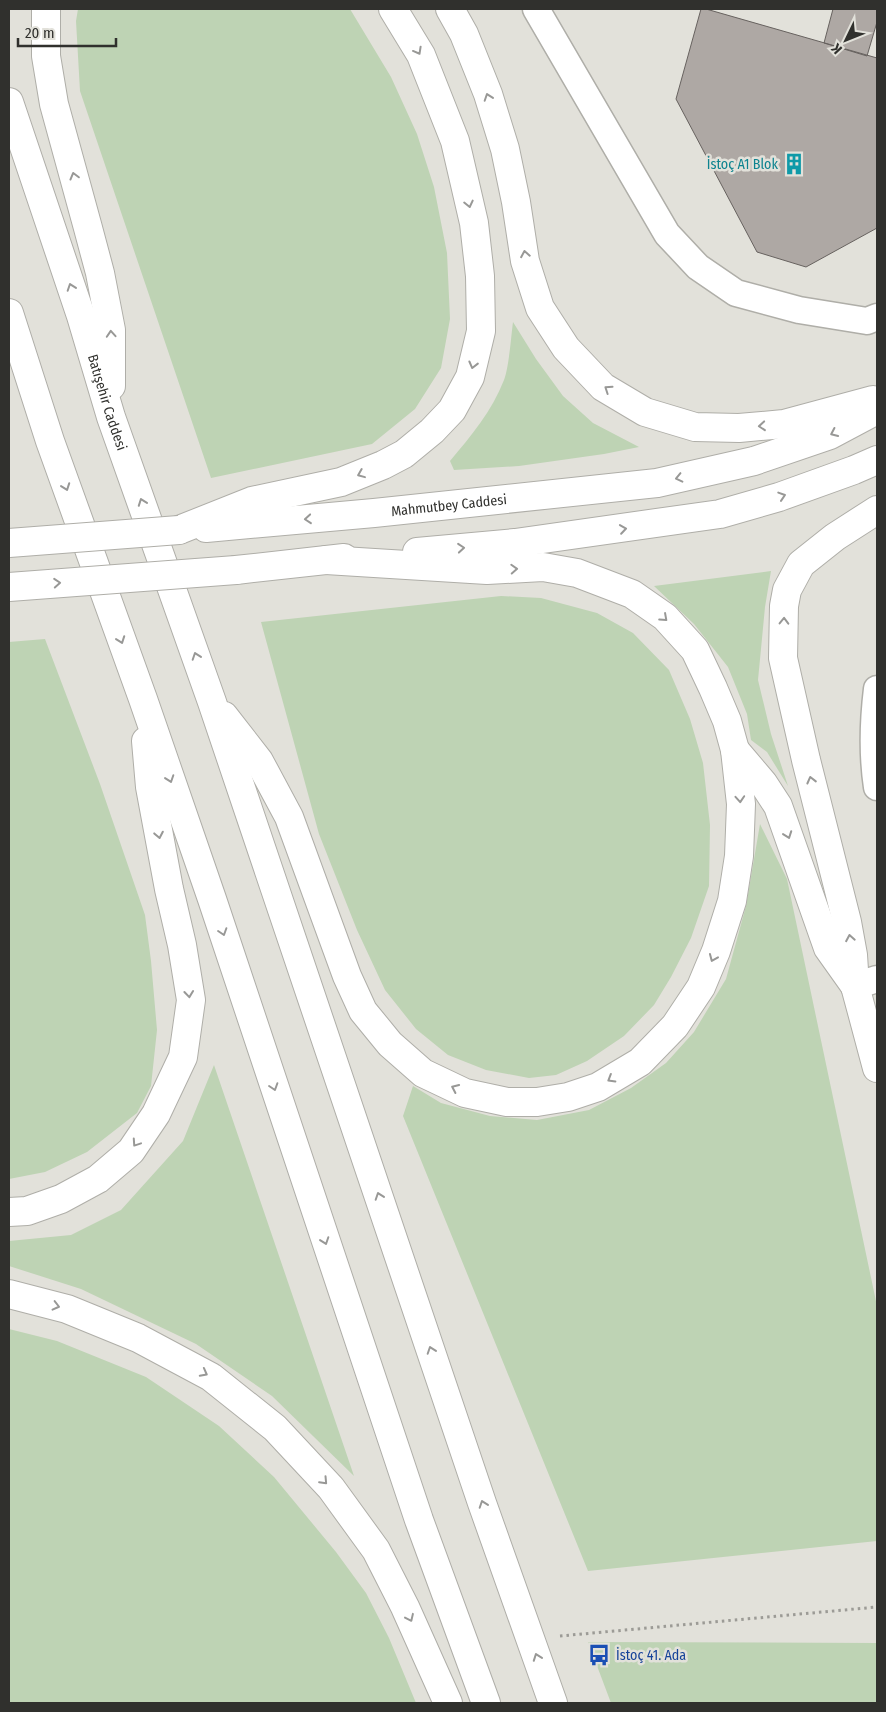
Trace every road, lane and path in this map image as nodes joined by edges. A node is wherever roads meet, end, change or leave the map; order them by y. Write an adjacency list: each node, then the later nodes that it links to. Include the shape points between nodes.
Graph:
1 (46, 9): 11 (main road, one-way to 1, via 111,330 93,246 54,104 46,56)
2 (393, 9): 15 (main road, one-way to 15, via 421,55 455,141 474,223 480,276 481,331 470,377 452,410 404,454 340,482 252,501)
3 (450, 9): 9 (main road, one-way to 3, via 784,424 695,427 645,412 604,387 566,348 540,308 525,261 506,149 488,94 464,34)
4 (536, 9): 7 (street, via 667,234 698,267 736,292 799,310 867,321)
5 (9, 102): 11 (main road, Batışehir Caddesi, one-way to 5, via 81,316)
6 (9, 313): 12 (main road)
7 (877, 317)
8 (9, 359): 12 (main road)
9 (877, 399)
10 (877, 410): 15 (main road, Mahmutbey Caddesi, one-way to 15, via 830,436 754,461 657,483)
11 (111, 417): 21 (main road, Batışehir Caddesi, one-way to 11)
12 (50, 441): 20 (main road, one-way to 20)
13 (877, 460): 17 (main road, one-way to 13, via 515,543 720,514 779,497)
14 (877, 510): 24 (main road, one-way to 14, via 853,955 783,658 784,606 787,590 801,564)
15 (179, 530): 16 (main road, Mahmutbey Caddesi, bridge)
16 (9, 543)
17 (326, 560): 18 (main road, one-way to 17, bridge); 22 (main road, one-way to 22, via 487,570 543,567 577,573 632,594 665,617 695,650 720,704)
18 (9, 587)
19 (877, 689): 23 (street, via 873,721)
20 (143, 700): 26 (main road, one-way to 26, via 150,787 191,1000 183,1057 156,1114 130,1151 98,1179 60,1199 27,1211); 31 (main road, one-way to 31, via 419,1520)
21 (212, 702): 22 (main road, one-way to 21, via 741,804 739,856 732,901 716,951 696,995 675,1026 640,1062 598,1087 568,1097 507,1102 465,1093 423,1073 390,1044 363,1011 289,817 259,761); 29 (main road, Batışehir Caddesi, one-way to 21)
22 (735, 750): 24 (main road, one-way to 24, via 778,806 828,948)
23 (877, 787)
24 (866, 983): 25 (main road)
25 (877, 1068)
26 (9, 1212)
27 (9, 1294): 30 (main road, one-way to 30, via 68,1309 138,1338 211,1377 275,1428 331,1488 376,1550)
28 (877, 1607): 29 (path)
29 (530, 1639): 32 (main road, Batışehir Caddesi, one-way to 29)
30 (448, 1703)
31 (486, 1703)
32 (553, 1703)

